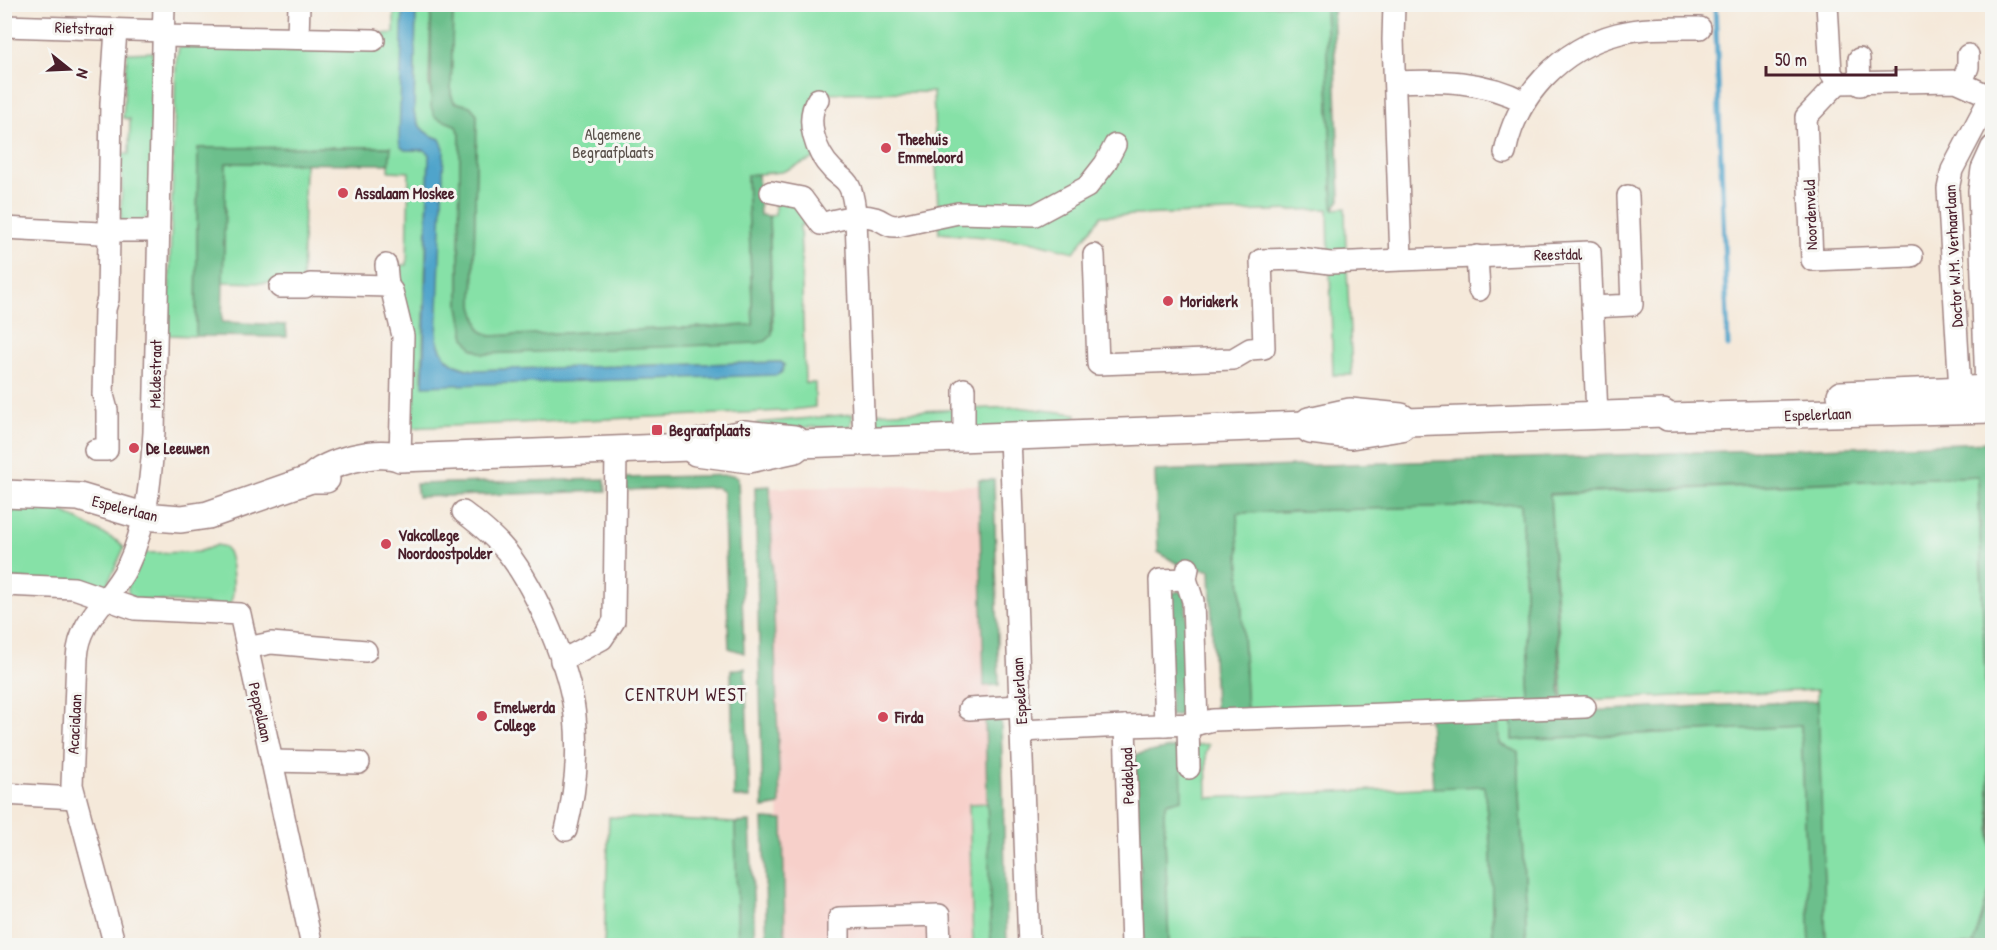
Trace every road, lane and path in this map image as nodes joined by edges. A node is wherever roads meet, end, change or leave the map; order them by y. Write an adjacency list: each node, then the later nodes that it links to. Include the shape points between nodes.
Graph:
1 (164, 4): 8 (street, Meldestraat)
2 (299, 4): 9 (street)
3 (1394, 4): 13 (street)
4 (1827, 4): 15 (street, via 1831,73)
5 (1694, 22): 19 (street, via 1629,31 1591,44 1552,70)
6 (4, 26): 7 (street, Rietstraat)
7 (116, 30): 8 (street, Rietstraat); 27 (street, via 110,122)
8 (164, 34): 9 (street, Rietstraat); 28 (street, Meldestraat)
9 (298, 38): 10 (street, Rietstraat)
10 (375, 40)
11 (1968, 55): 14 (street)
12 (1859, 59): 16 (street)
13 (1395, 82): 19 (street, via 1466,83); 32 (street)
14 (1962, 82): 16 (street); 17 (street)
15 (1838, 83): 16 (street); 31 (street, Noordenveld, via 1806,117 1812,260)
16 (1860, 84)
17 (1992, 96): 37 (street, Doctor W.M. Verhaarlaan, via 1948,183)
18 (818, 99): 25 (street, via 812,116 816,144 826,163 848,184)
19 (1525, 102): 22 (street)
20 (1116, 145): 25 (street, via 1087,187 1035,215 958,213 897,226 874,218)
21 (1992, 147): 37 (street, Doctor W.M. Verhaarlaan, via 1980,176 1978,200)
22 (1505, 153)
23 (771, 192): 25 (street, via 802,198 821,224)
24 (1628, 196): 35 (street, via 1632,305)
25 (856, 218): 41 (street)
26 (4, 228): 27 (street)
27 (110, 231): 28 (street); 42 (street)
28 (159, 231): 47 (street, Meldestraat, via 153,448)
29 (1094, 255): 32 (street, Reestdal, via 1098,364 1233,359 1250,349 1264,348 1261,260 1330,263)
30 (1478, 256): 32 (street, Reestdal); 34 (street); 35 (street, Reestdal, via 1590,252)
31 (1912, 256)
32 (1401, 259)
33 (280, 287): 44 (street, via 387,276 402,336)
34 (1479, 290)
35 (1592, 307): 38 (street, Reestdal)
36 (964, 389): 40 (street)
37 (1981, 397): 38 (main road, Espelerlaan, via 1742,416)
38 (1597, 415): 39 (main road, Espelerlaan, via 1407,422 1401,427 1361,435 1310,430 1305,426)
39 (1010, 436): 40 (main road, Espelerlaan); 53 (street, Espelerlaan)
40 (964, 438): 41 (main road, Espelerlaan)
41 (864, 441): 43 (main road, Espelerlaan, via 800,444 794,439 748,434 690,447)
42 (101, 450)
43 (616, 450): 44 (main road, Espelerlaan); 52 (street, via 614,621 602,639)
44 (400, 458): 47 (main road, Espelerlaan, via 391,453 356,458 317,471 311,479 199,517)
45 (4, 494): 47 (main road, Espelerlaan, via 79,497)
46 (463, 512): 52 (street, via 497,541 520,571)
47 (143, 516): 49 (street, Acacialaan, via 131,558)
48 (4, 585): 49 (street, via 74,588)
49 (104, 599): 50 (street, Peppellaan, via 135,609 240,614); 64 (street, Acacialaan, via 89,619 78,648 72,777)
50 (247, 648): 51 (street, via 271,643); 60 (street, Peppellaan)
51 (366, 651)
52 (561, 660): 65 (street, via 571,692 576,742 573,795)
53 (1019, 706): 55 (street); 59 (street, Espelerlaan)
54 (1585, 707): 56 (street, Peddelpad, via 1213,720)
55 (969, 709)
56 (1192, 724): 57 (street, Peddelpad); 57 (street, via 1193,601 1187,574 1160,580); 62 (street)
57 (1165, 725): 58 (street, Peddelpad)
58 (1125, 726): 59 (street); 71 (street, Peddelpad)
59 (1021, 731): 70 (street, Espelerlaan)
60 (272, 761): 61 (street); 67 (street, Peppellaan)
61 (359, 763)
62 (1189, 768)
63 (4, 794): 64 (street)
64 (75, 798): 66 (street, Acacialaan, via 77,840)
65 (566, 830)
66 (115, 945)
67 (312, 945)
68 (839, 945): 69 (street, via 839,918 939,915)
69 (940, 945)
70 (1029, 945)
71 (1132, 945)

